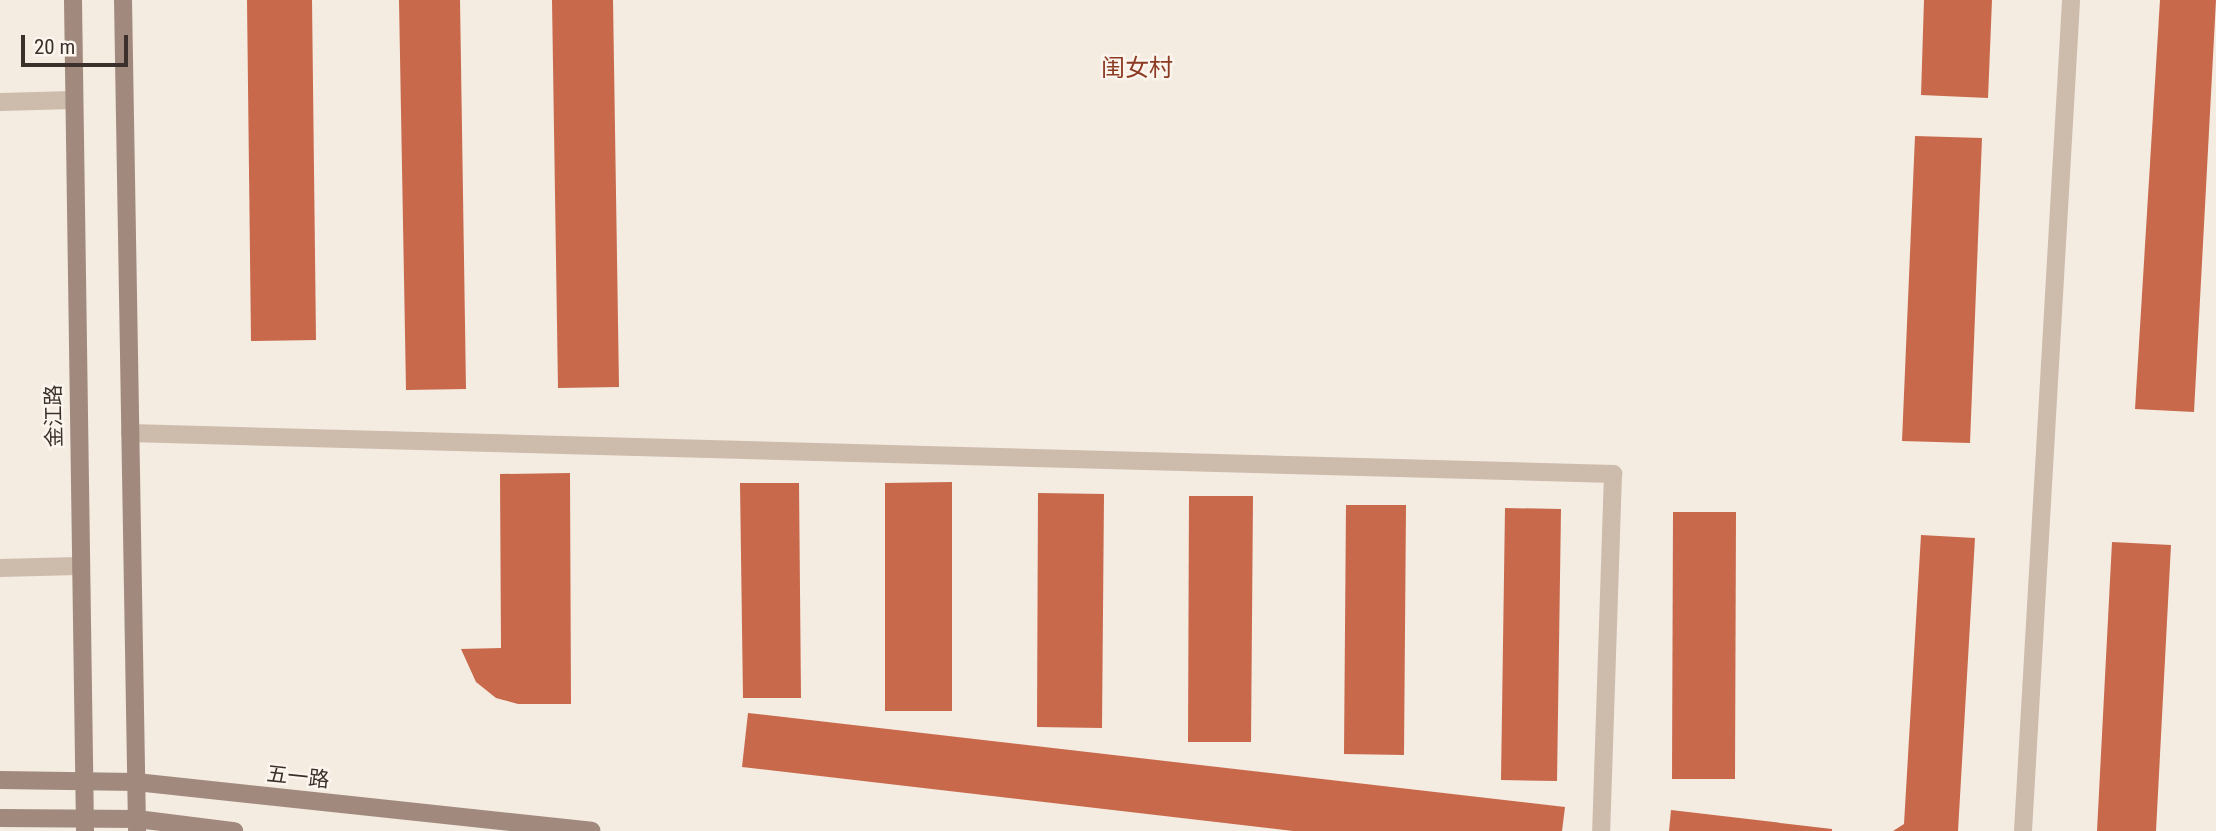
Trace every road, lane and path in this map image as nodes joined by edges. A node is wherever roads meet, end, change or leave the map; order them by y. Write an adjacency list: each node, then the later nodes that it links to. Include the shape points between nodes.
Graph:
1 (73, 0): 4 (street, 金江路)
2 (123, 0): 6 (street)
3 (2071, 0): 18 (street)
4 (73, 100): 5 (street); 7 (street, 金江路)
5 (0, 102)
6 (130, 433): 11 (street); 17 (street, via 1613,474)
7 (78, 566): 8 (street); 9 (street, 金江路)
8 (0, 568)
9 (84, 779): 10 (street, 五一路); 11 (street, 五一路); 13 (street, 金江路)
10 (0, 780)
11 (136, 782): 14 (street); 16 (street, 五一路)
12 (0, 818): 13 (street)
13 (85, 824): 14 (street)
14 (137, 825): 15 (street)
15 (233, 831)
16 (591, 831)
17 (1601, 831)
18 (2023, 831)

